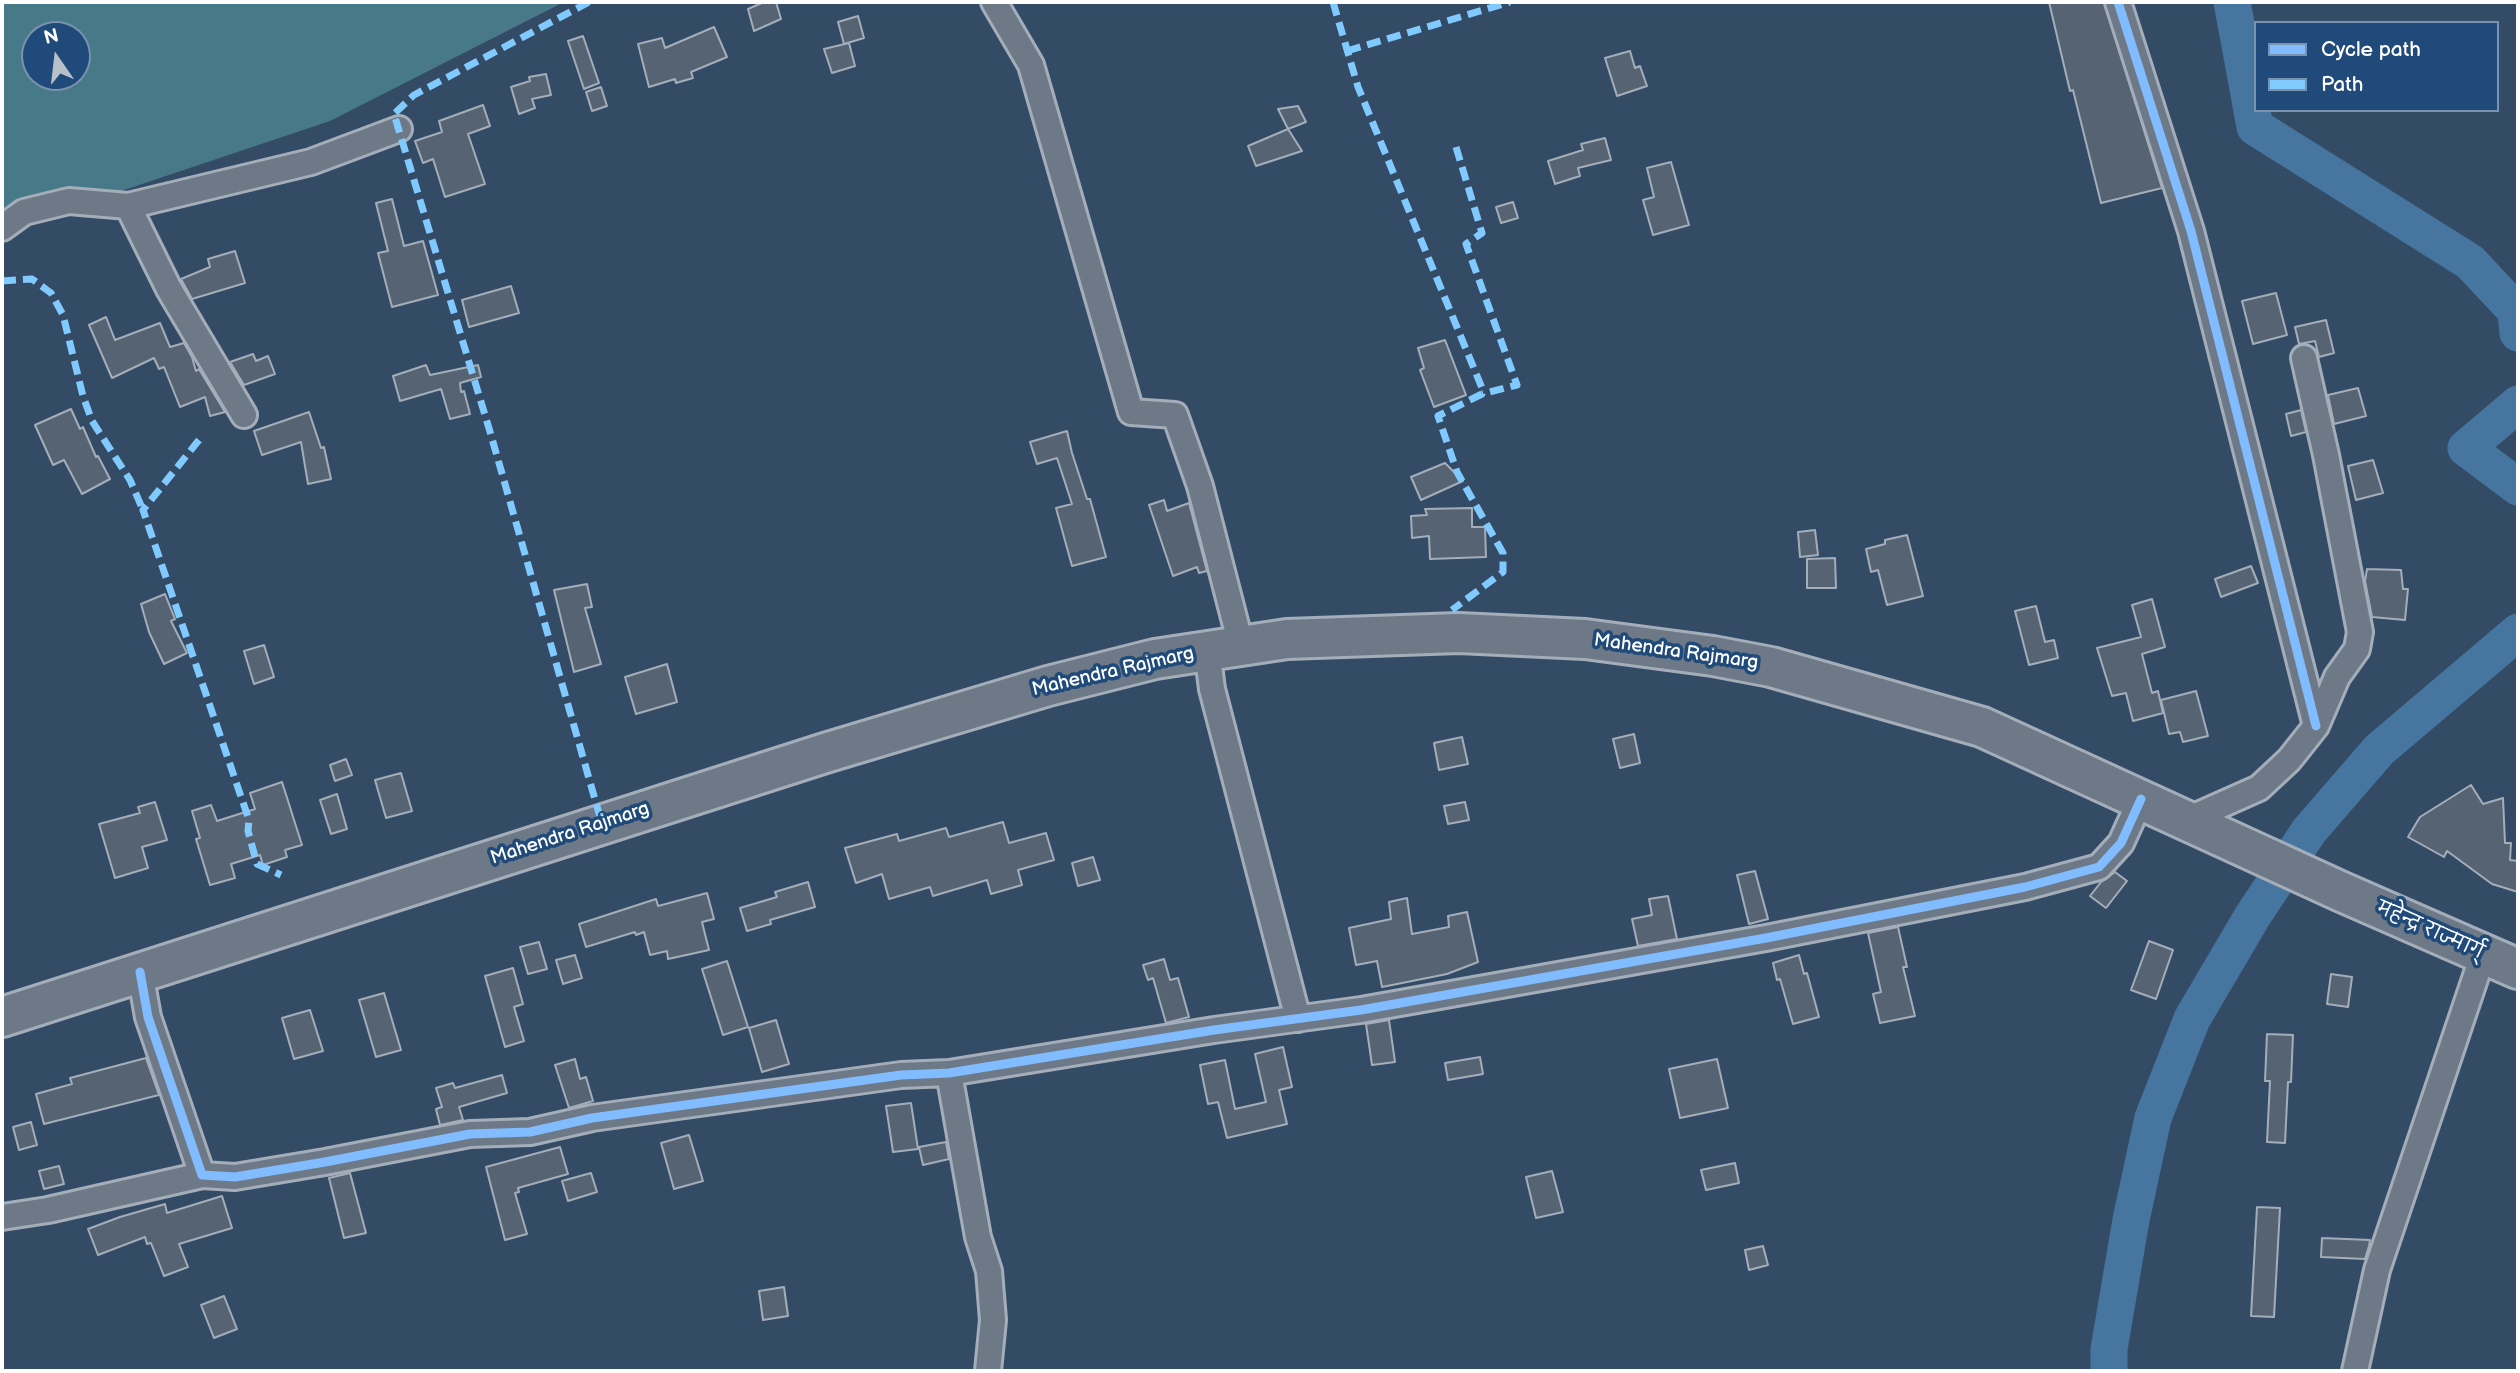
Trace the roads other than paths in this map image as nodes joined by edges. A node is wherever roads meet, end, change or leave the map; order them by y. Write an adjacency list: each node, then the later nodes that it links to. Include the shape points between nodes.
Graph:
1 (995, 2): 8 (street, via 1031,65 1131,412 1175,415 1200,486)
2 (2118, 2): 9 (street, via 2191,231)
3 (399, 129): 4 (street, via 311,162)
4 (128, 206): 5 (street, via 69,201 24,212); 7 (street, via 169,289)
5 (2, 228)
6 (2304, 358): 9 (street, via 2360,632 2357,649 2337,677)
7 (244, 415)
8 (1224, 648): 10 (highway, Mahendra Rajmarg, via 1287,639 1497,634 1585,639 1713,656 1780,669 1982,727); 15 (highway, Mahendra Rajmarg, via 1155,659 1048,686); 17 (street, via 1212,689)
9 (2316, 726): 11 (street, via 2259,788)
10 (2141, 799): 11 (highway, Mahendra Rajmarg); 17 (street, via 2121,843 2099,867 2025,887 1754,941)
11 (2187, 820): 12 (highway, Mahendra Rajmarg)
12 (2238, 843): 13 (highway, महेन्द्र राज्मार्ग्)
13 (2483, 955): 14 (highway, महेन्द्र राज्मार्ग्); 22 (street, via 2378,1270)
14 (2518, 970)
15 (140, 972): 16 (highway, Mahendra Rajmarg); 19 (street, via 148,1017)
16 (2, 1017)
17 (1298, 1019): 18 (street)
18 (949, 1073): 19 (street, via 901,1075 592,1118 530,1132 470,1134 235,1177); 21 (street, via 978,1237 989,1271 993,1320)
19 (202, 1175): 20 (street)
20 (2, 1217)
21 (988, 1371)
22 (2355, 1371)

